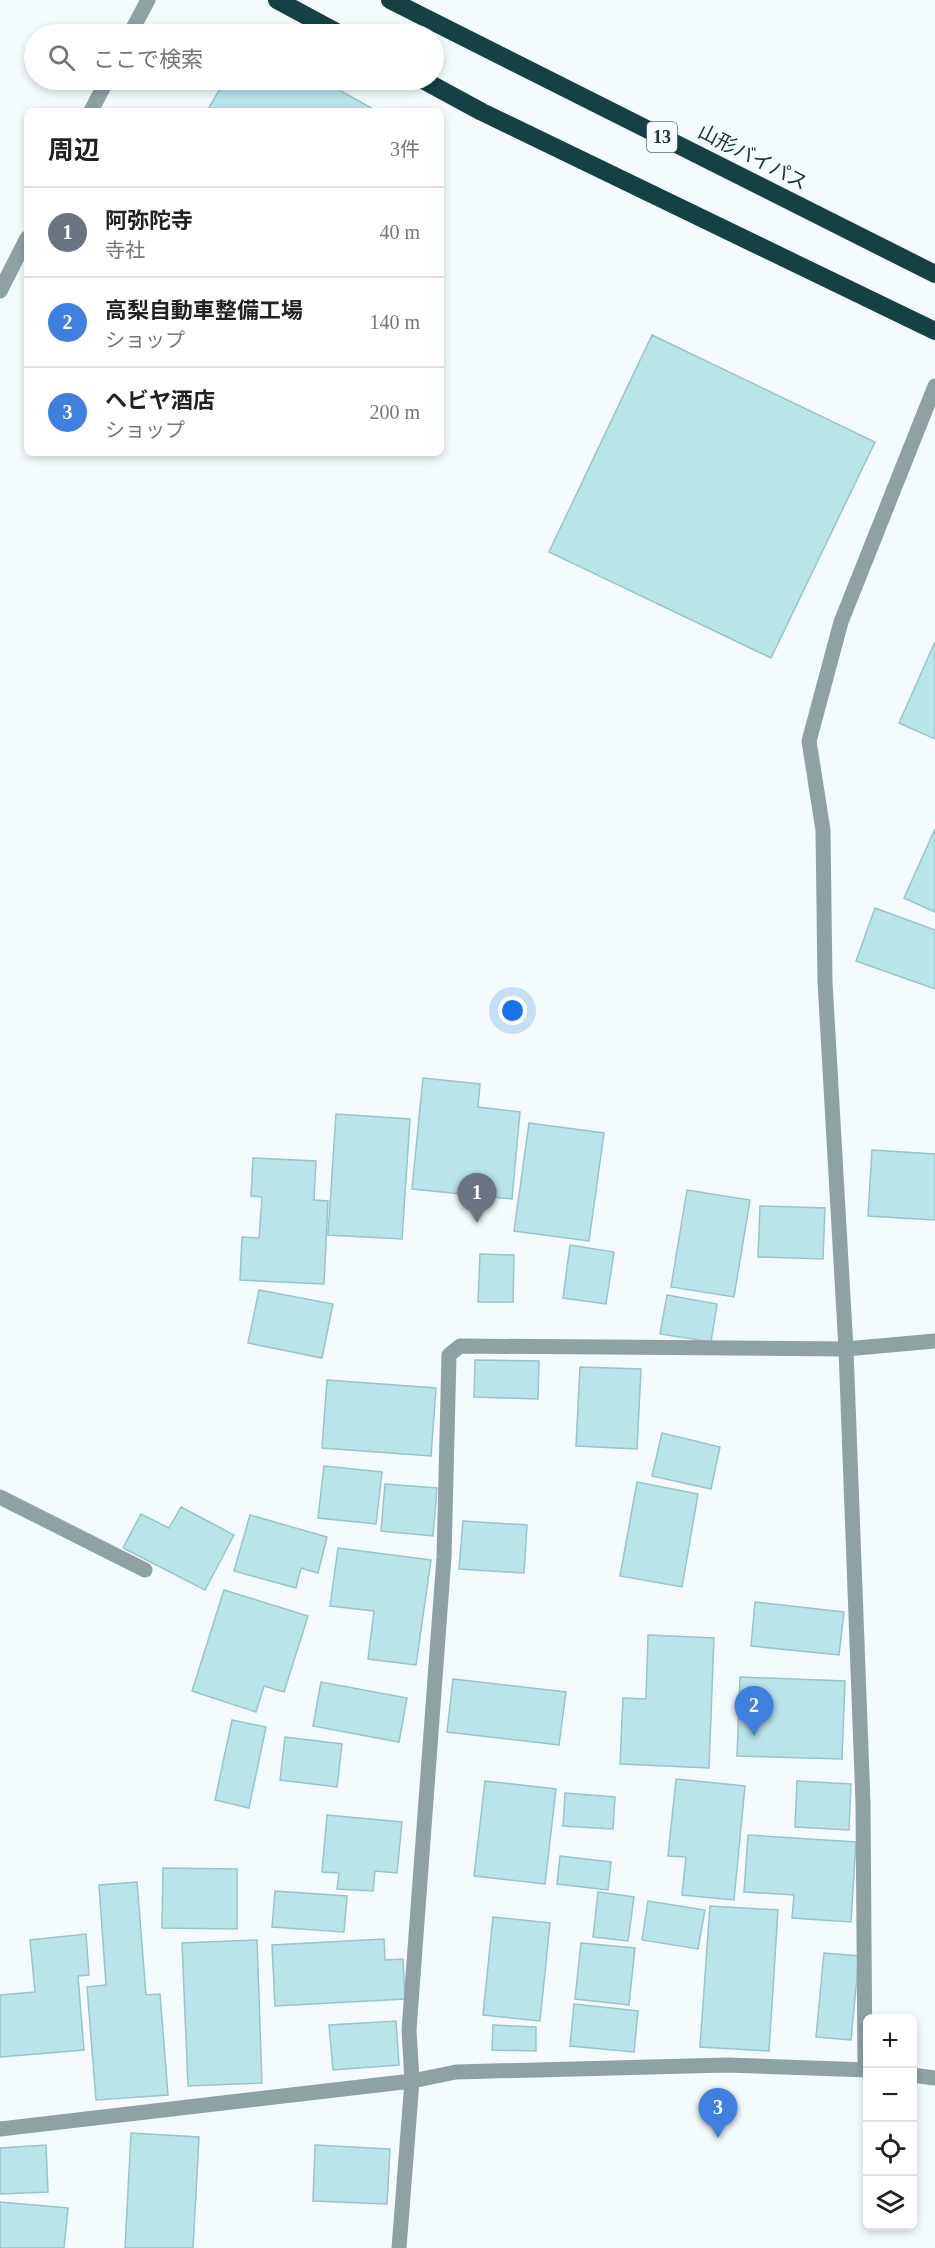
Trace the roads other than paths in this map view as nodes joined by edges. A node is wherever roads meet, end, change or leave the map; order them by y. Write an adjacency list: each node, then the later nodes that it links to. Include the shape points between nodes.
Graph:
1 (148, 0): 4 (street)
2 (277, 0): 5 (highway)
3 (390, 0): 6 (highway, 山形バイパス / 13)
4 (135, 24)
5 (321, 24)
6 (438, 24)
7 (444, 27): 12 (highway, 山形バイパス / 13)
8 (102, 90): 10 (street)
9 (442, 90): 14 (highway)
10 (93, 108)
11 (24, 244): 13 (street)
12 (935, 274)
13 (0, 291)
14 (935, 331)
15 (935, 386): 17 (street, via 841,622 809,741 823,830 825,982)
16 (935, 1341): 17 (street)
17 (846, 1349): 20 (street, via 863,1803); 24 (street, via 460,1346 449,1355 444,1557 409,2030)
18 (0, 1497): 19 (street)
19 (145, 1570)
20 (866, 2068)
21 (863, 2070): 24 (street, via 727,2065 524,2068 456,2072)
22 (917, 2076): 23 (street)
23 (935, 2078)
24 (412, 2081): 25 (street); 26 (street)
25 (0, 2129)
26 (399, 2248)

